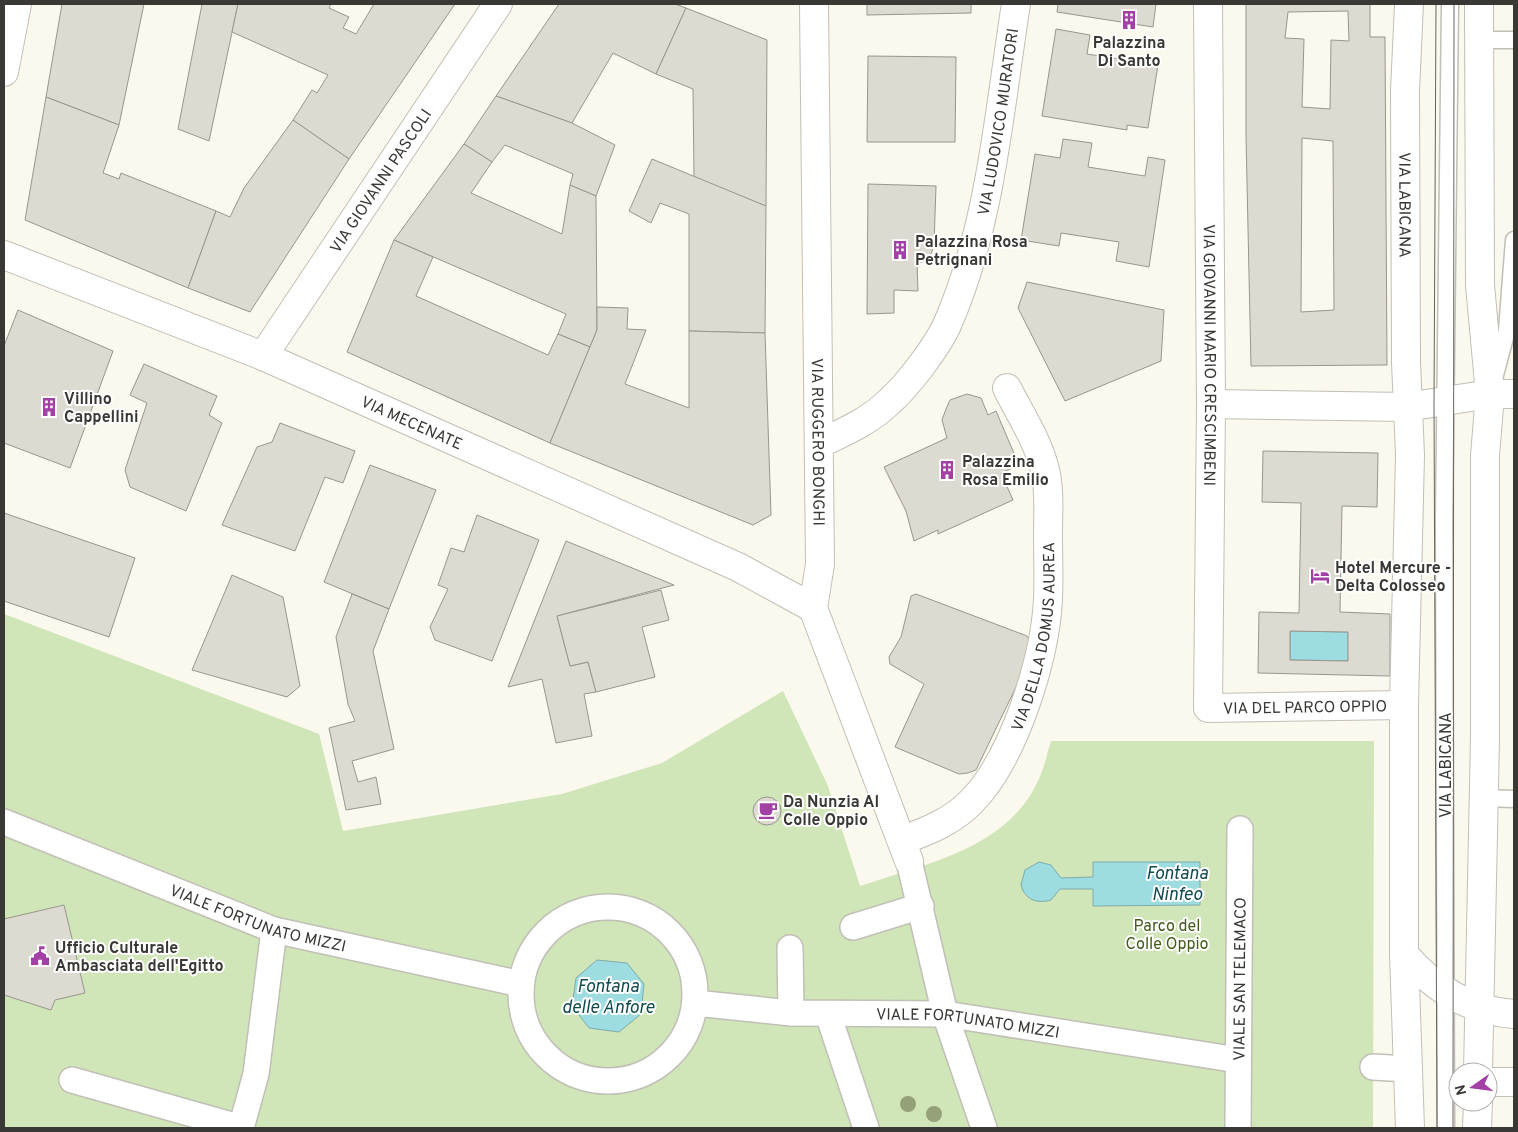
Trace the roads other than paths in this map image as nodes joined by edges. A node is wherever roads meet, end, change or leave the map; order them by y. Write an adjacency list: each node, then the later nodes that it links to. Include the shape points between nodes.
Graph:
1 (17, 4): 11 (street)
2 (498, 4): 15 (street, VIA GIOVANNI PASCOLI)
3 (813, 4): 21 (street, VIA RUGGERO BONGHI)
4 (1016, 4): 21 (street, VIA LUDOVICO MURATORI, via 980,226 946,327 905,387 890,401 874,415)
5 (1208, 4): 19 (street, VIA GIOVANNI MARIO CRESCIMBENI)
6 (1409, 4): 20 (street, VIA LABICANA, via 1405,91)
7 (1450, 4): 18 (lane, VIA LABICANA)
8 (1479, 4): 9 (street)
9 (1478, 40): 10 (lane); 17 (street, via 1480,285)
10 (1514, 40)
11 (4, 72)
12 (1514, 240): 17 (lane)
13 (4, 255): 15 (street, VIA MECENATE)
14 (1453, 347): 18 (lane, VIA LABICANA)
15 (263, 356): 22 (street, VIA MECENATE, via 738,567)
16 (1006, 388): 29 (street, VIA DELLA DOMUS AUREA, via 1035,443 1045,472 1048,599 1044,631 1013,736 983,788 970,803)
17 (1502, 394): 18 (street); 25 (street, via 1486,456)
18 (1449, 401): 20 (street); 36 (lane, VIA LABICANA)
19 (1212, 404): 20 (street); 24 (street, VIA GIOVANNI MARIO CRESCIMBENI)
20 (1407, 407): 23 (street, VIA LABICANA, via 1410,455)
21 (819, 444): 22 (street, VIA RUGGERO BONGHI, via 820,564)
22 (813, 608): 29 (street)
23 (1404, 705): 24 (street, VIA DEL PARCO OPPIO); 34 (street, VIA LABICANA)
24 (1208, 708)
25 (1482, 798): 26 (lane); 38 (street)
26 (1514, 799)
27 (4, 822): 32 (street, VIALE FORTUNATO MIZZI)
28 (1240, 829): 43 (street, VIALE SAN TELEMACO)
29 (906, 850): 30 (street)
30 (921, 906): 31 (street); 41 (street)
31 (853, 928)
32 (274, 930): 35 (street, VIALE FORTUNATO MIZZI); 51 (street, via 256,1074)
33 (790, 948): 39 (street)
34 (1404, 954): 36 (street, via 1421,974); 46 (street, VIA LABICANA)
35 (521, 984): 37 (street, via 530,955 547,931 573,914 602,906 632,910 659,923 680,945 692,973); 37 (street, via 522,1009 530,1034 546,1055 566,1070 590,1079 615,1081 640,1075 662,1062 678,1046 689,1026)
36 (1445, 992): 38 (street); 56 (lane, VIA LABICANA)
37 (695, 1003): 39 (street, VIALE FORTUNATO MIZZI)
38 (1478, 1008): 42 (street); 44 (street)
39 (791, 1013): 40 (street, VIALE FORTUNATO MIZZI)
40 (828, 1014): 41 (street, VIALE FORTUNATO MIZZI); 52 (street)
41 (945, 1014): 43 (street, VIALE FORTUNATO MIZZI); 53 (street)
42 (1514, 1014)
43 (1238, 1060): 54 (street, VIALE SAN TELEMACO)
44 (1478, 1062)
45 (1373, 1067): 46 (street)
46 (1408, 1069): 55 (street, VIA LABICANA)
47 (72, 1080): 51 (street)
48 (1498, 1082): 49 (street)
49 (1514, 1082)
50 (1478, 1112): 57 (street)
51 (242, 1128)
52 (866, 1128)
53 (984, 1128)
54 (1238, 1128)
55 (1410, 1128)
56 (1446, 1128)
57 (1477, 1128)

